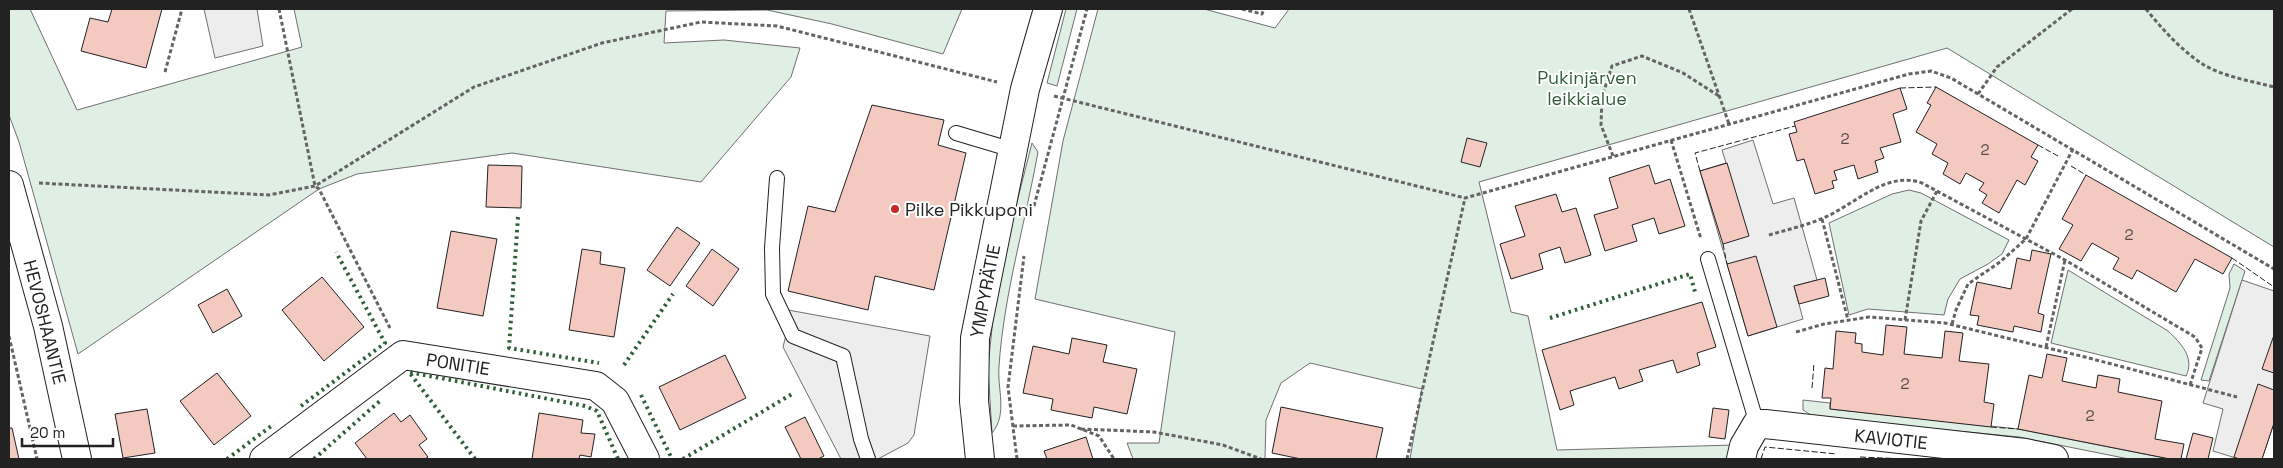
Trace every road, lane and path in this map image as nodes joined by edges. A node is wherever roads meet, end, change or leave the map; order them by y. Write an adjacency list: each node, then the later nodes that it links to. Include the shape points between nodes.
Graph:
1 (182, 9): 10 (path)
2 (279, 9): 25 (path)
3 (1048, 9): 12 (street, YMPYRÄTIE)
4 (1087, 9): 15 (path)
5 (1242, 9): 6 (path, via 1262,14)
6 (1264, 9)
7 (1689, 9): 14 (path)
8 (2072, 9): 13 (path, via 1997,67)
9 (2146, 9): 11 (path, via 2172,38 2205,65)
10 (165, 72)
11 (2274, 87)
12 (1025, 89): 15 (path); 20 (street, YMPYRÄTIE); 25 (path, via 777,26 701,22 602,43 474,86)
13 (1978, 94): 16 (path, via 1951,78 1931,71 1909,74); 19 (path)
14 (1719, 96): 16 (path); 21 (path, via 1684,73 1642,56 1612,66 1602,98 1601,125)
15 (1063, 99): 27 (path); 28 (path)
16 (1729, 124): 18 (path)
17 (956, 133): 20 (lane)
18 (1670, 140): 21 (path); 33 (path)
19 (2073, 149): 31 (path); 35 (path)
20 (1013, 150): 53 (street, YMPYRÄTIE, via 975,338 974,401)
21 (1613, 156): 27 (path)
22 (777, 178): 52 (lane, via 772,248 773,294 792,336 843,356)
23 (38, 182): 25 (path, via 269,195)
24 (9, 185): 49 (street, HEVOSHAANTIE, via 48,326)
25 (315, 186): 42 (path)
26 (1937, 191): 29 (path, via 1910,179 1891,181); 31 (path); 37 (path, via 1921,222)
27 (1465, 198): 57 (path)
28 (1032, 213)
29 (1822, 219): 30 (path); 36 (path)
30 (1769, 235)
31 (2026, 239): 34 (path); 38 (path, via 1968,284)
32 (1024, 252): 46 (path, via 1008,387)
33 (1708, 259): 45 (lane)
34 (2065, 260): 41 (path); 43 (path, via 2195,337 2202,348)
35 (2274, 268)
36 (1848, 320): 37 (path, via 1869,317); 39 (path)
37 (1905, 320): 38 (path)
38 (1952, 324): 41 (path)
39 (1796, 332)
40 (9, 336): 48 (path)
41 (2046, 347): 43 (path)
42 (403, 355): 50 (street, PONITIE); 51 (street, PONITIE, via 596,386 616,401)
43 (2190, 385): 44 (path)
44 (2237, 397)
45 (1757, 424): 58 (street, via 1744,446); 59 (street, KAVIOTIE, via 2025,453)
46 (1013, 426): 47 (path, via 1070,425); 54 (path)
47 (1081, 429): 55 (path, via 1099,436); 56 (path, via 1154,432 1223,445)
48 (37, 459)
49 (77, 459)
50 (264, 459)
51 (644, 459)
52 (868, 459)
53 (980, 459)
54 (1017, 459)
55 (1114, 459)
56 (1261, 459)
57 (1407, 459)
58 (1741, 459)
59 (2054, 459)

